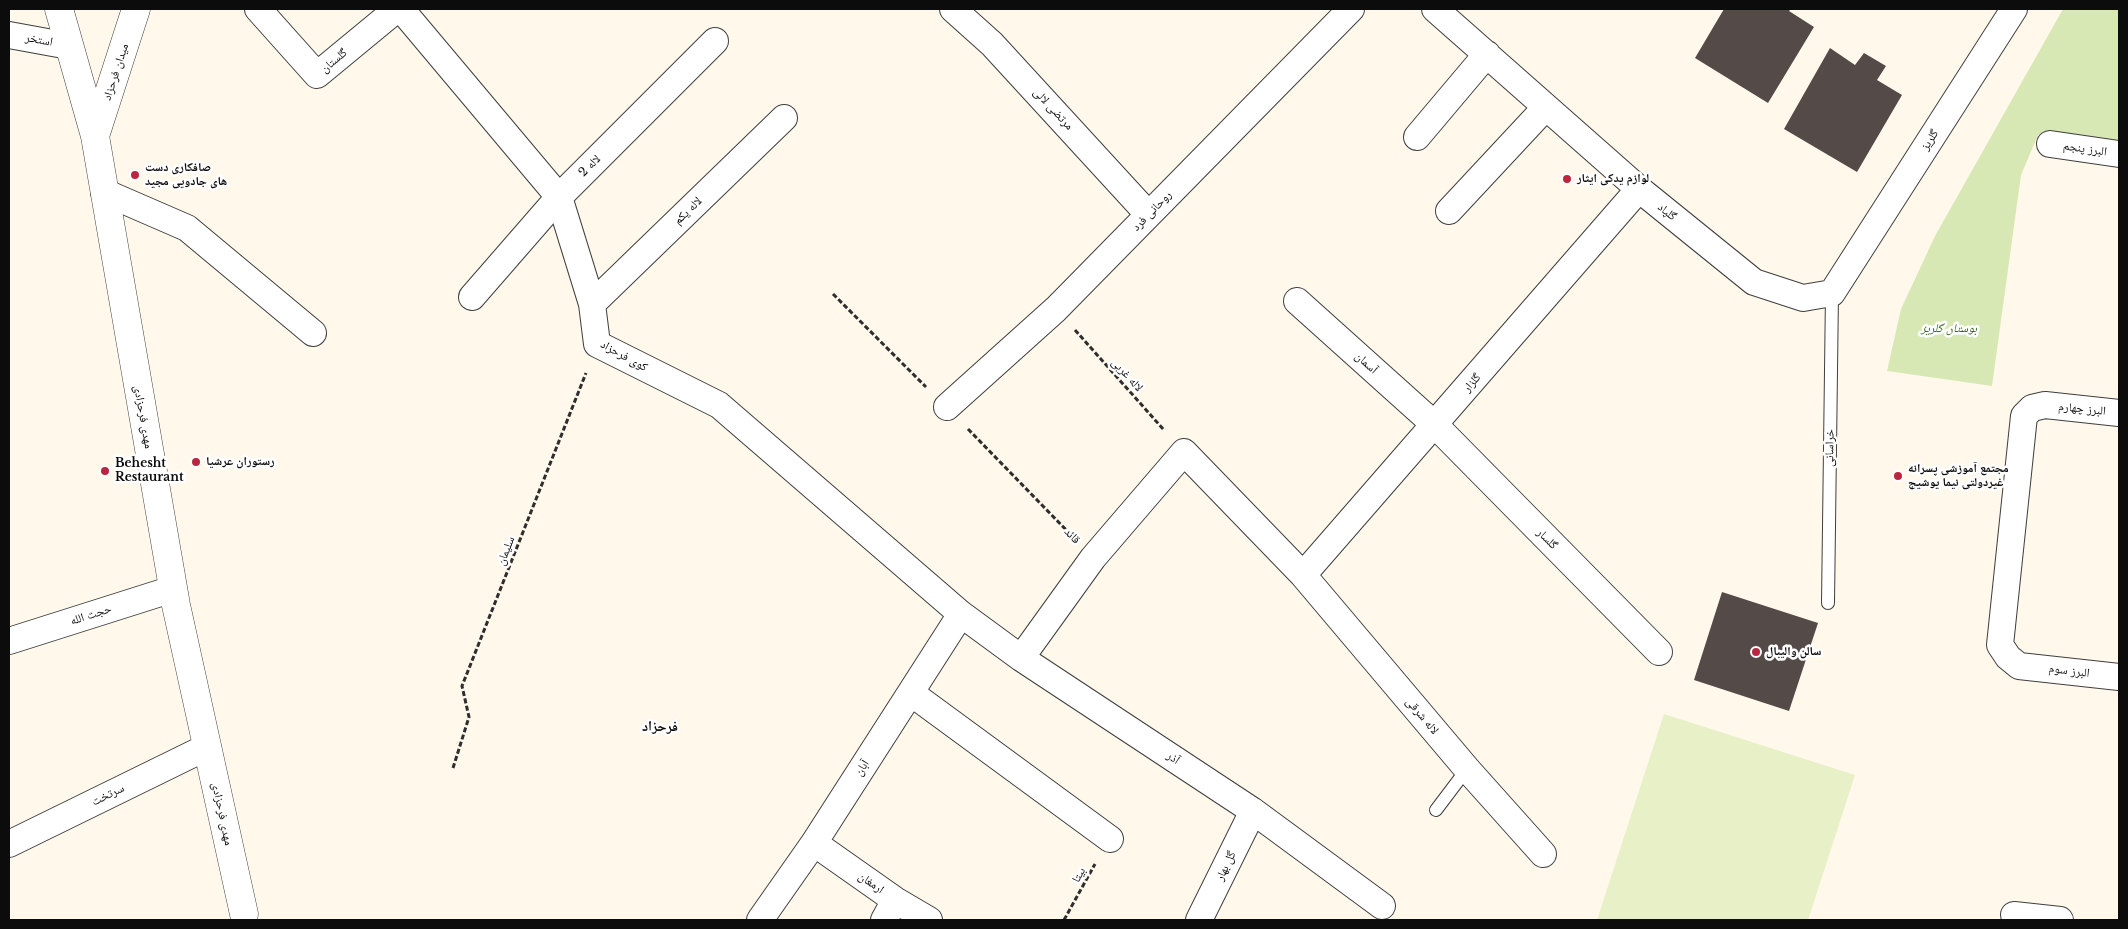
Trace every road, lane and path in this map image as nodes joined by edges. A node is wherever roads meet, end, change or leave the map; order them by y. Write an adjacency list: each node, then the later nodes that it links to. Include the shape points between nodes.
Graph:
1 (59, 9): 11 (street, مهدی فرحزادی)
2 (136, 9): 15 (street, میدان فرحزاد)
3 (258, 9): 4 (street, گلستان, via 317,76)
4 (399, 9): 21 (street, کوی فرحزاد)
5 (953, 9): 23 (street, مرتضی لالی, via 992,44)
6 (1351, 9): 23 (street, روحانی فرد)
7 (1435, 9): 12 (street, گلپاد)
8 (2014, 9): 24 (street, گلریز)
9 (9, 34): 11 (street, استخر)
10 (715, 41): 21 (street, لاله 2)
11 (70, 46): 15 (street, مهدی فرحزادی)
12 (1487, 54): 13 (street, گلپاد); 16 (street)
13 (1546, 107): 19 (street, گلپاد); 22 (street)
14 (784, 118): 28 (street, لاله یکم)
15 (95, 136): 20 (street, مهدی فرحزادی)
16 (1417, 137)
17 (2050, 144): 18 (street, البرز پنجم)
18 (2119, 154)
19 (1639, 189): 24 (street, گلپاد, via 1754,282 1803,298); 34 (street, گلزار)
20 (104, 192): 30 (street, via 187,228); 38 (street, مهدی فرحزادی)
21 (559, 197): 26 (street, لاله 2); 28 (street, کوی فرحزاد)
22 (1449, 210)
23 (1148, 214): 29 (street, روحانی فرد)
24 (1839, 283): 39 (lane, خراسانی)
25 (833, 294): 32 (path, قائد)
26 (472, 297)
27 (1297, 302): 34 (street, آسمان)
28 (592, 304): 31 (street, کوی فرحزاد)
29 (1056, 310): 32 (street, روحانی فرد); 35 (path, لاله غربی)
30 (313, 333)
31 (597, 344): 40 (street, کوی فرحزاد, via 719,405); 48 (path, سلیمان, via 462,686 469,717)
32 (947, 407): 36 (path, قائد)
33 (2119, 413): 44 (street, البرز چهارم, via 2045,405 2032,408 2024,416 2000,645)
34 (1435, 425): 37 (street, گلزار); 42 (street, گلسار)
35 (1184, 452): 36 (street); 37 (street)
36 (1093, 558): 43 (street)
37 (1303, 575): 49 (street, لاله شرقی)
38 (173, 589): 41 (street, حجت الله); 47 (street, مهدی فرحزادی)
39 (1828, 603)
40 (961, 614): 43 (street, آذر); 46 (street, آبان)
41 (9, 641)
42 (1659, 652)
43 (1021, 658): 51 (street, آذر)
44 (2019, 666): 45 (street, البرز سوم)
45 (2119, 677)
46 (910, 693): 52 (street); 53 (street, آبان)
47 (207, 747): 54 (street, سرتخت); 59 (street, مهدی فرحزادی)
48 (453, 768)
49 (1467, 769): 50 (lane); 55 (street, لاله شرقی)
50 (1436, 810)
51 (1253, 811): 56 (street, آذر); 63 (street, گل بهار)
52 (1110, 839): 62 (path, بیتا)
53 (814, 843): 57 (street, ارمغان); 60 (street, آبان)
54 (9, 844)
55 (1543, 854)
56 (1382, 906)
57 (889, 910): 61 (street, ارمغان)
58 (2014, 915): 64 (street)
59 (243, 918)
60 (760, 920)
61 (929, 920)
62 (1064, 920)
63 (1199, 920)
64 (2060, 920)

